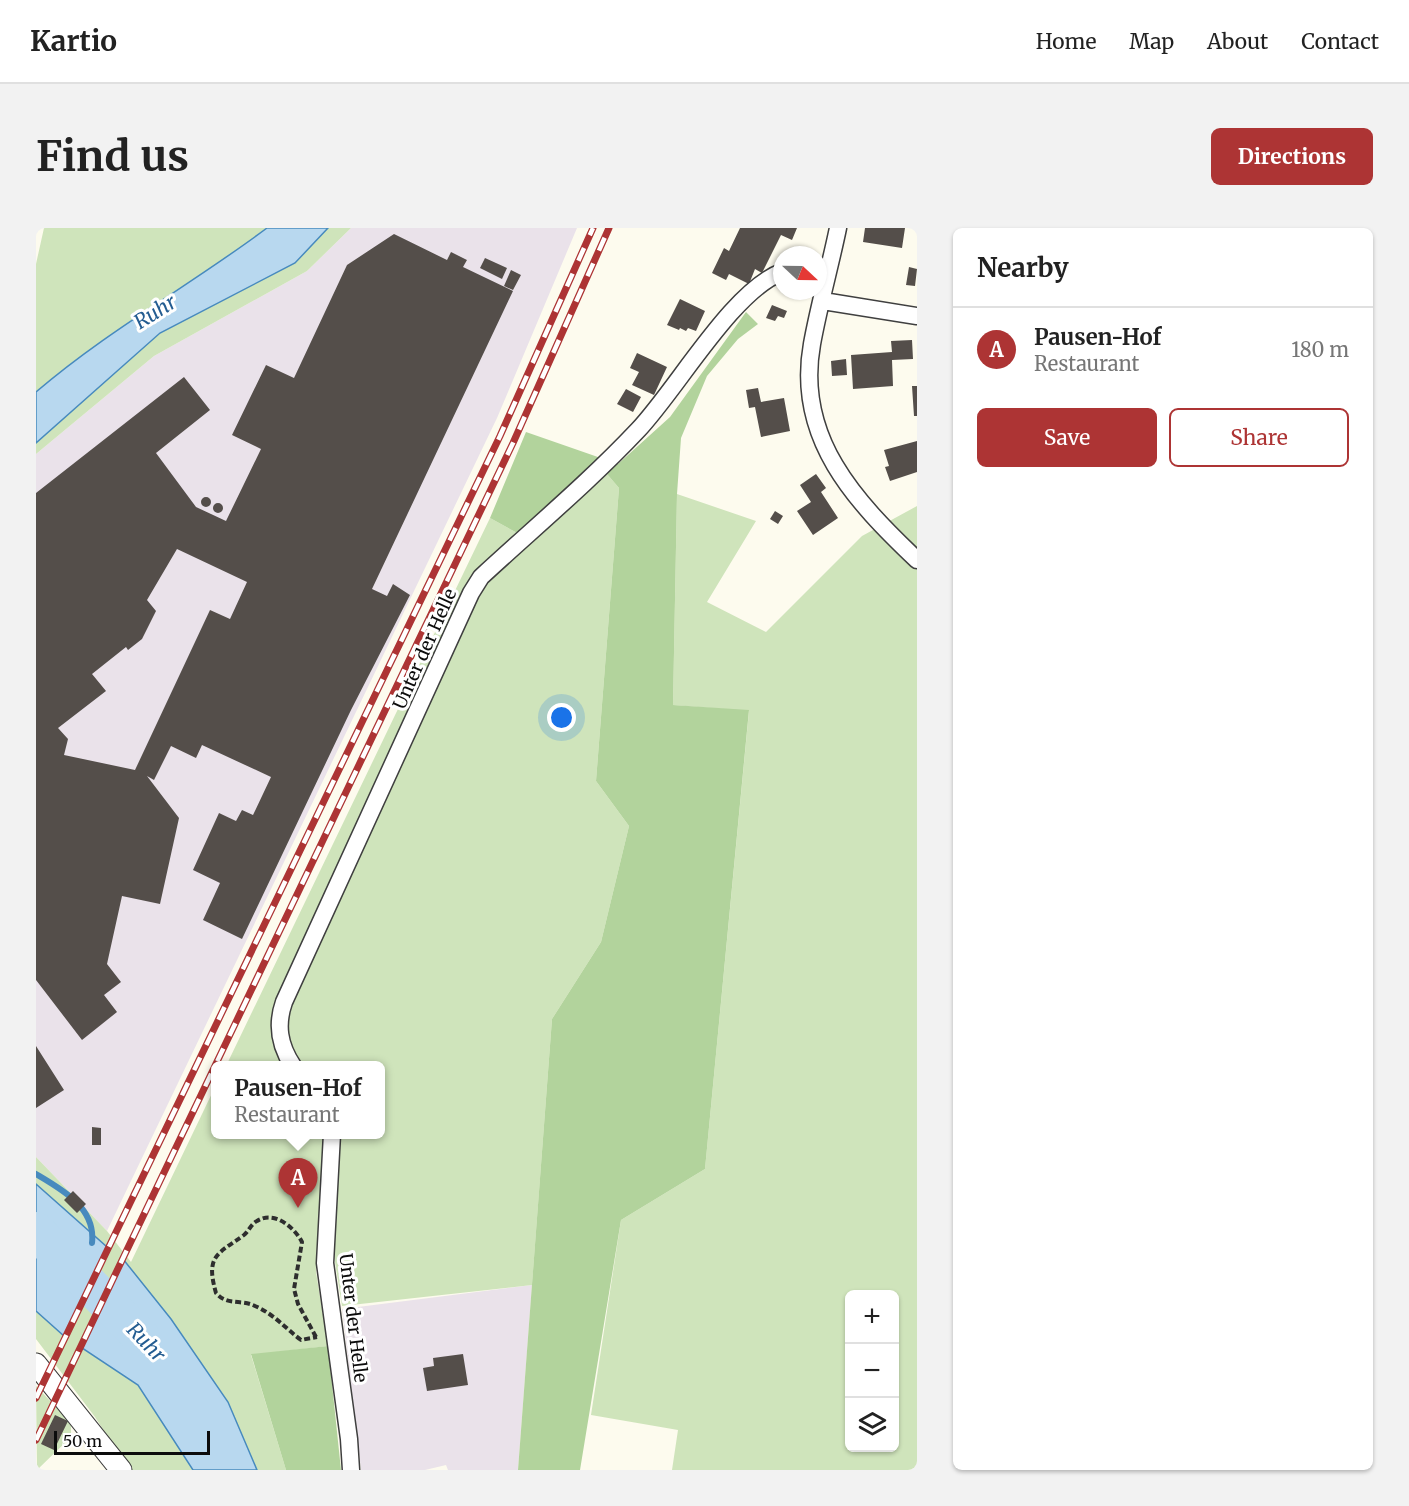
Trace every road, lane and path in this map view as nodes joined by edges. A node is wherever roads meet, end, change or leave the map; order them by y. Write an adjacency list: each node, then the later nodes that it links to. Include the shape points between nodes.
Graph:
1 (838, 228): 2 (street)
2 (827, 258)
3 (773, 276): 7 (street, Unter der Helle, via 761,282 715,333 639,429 481,577 471,593 284,1002 279,1029)
4 (823, 301): 5 (street); 6 (street, via 810,363 819,434 843,482)
5 (917, 316)
6 (917, 560)
7 (290, 1061)
8 (332, 1139): 9 (street, Unter der Helle, via 324,1251)
9 (335, 1333): 10 (path); 13 (street, Unter der Helle)
10 (316, 1338): 10 (path, via 301,1340 260,1308 225,1301 216,1293 213,1266 218,1252 247,1233 256,1221 279,1220 302,1242 294,1289)
11 (36, 1364): 12 (street)
12 (121, 1470)
13 (351, 1470)

